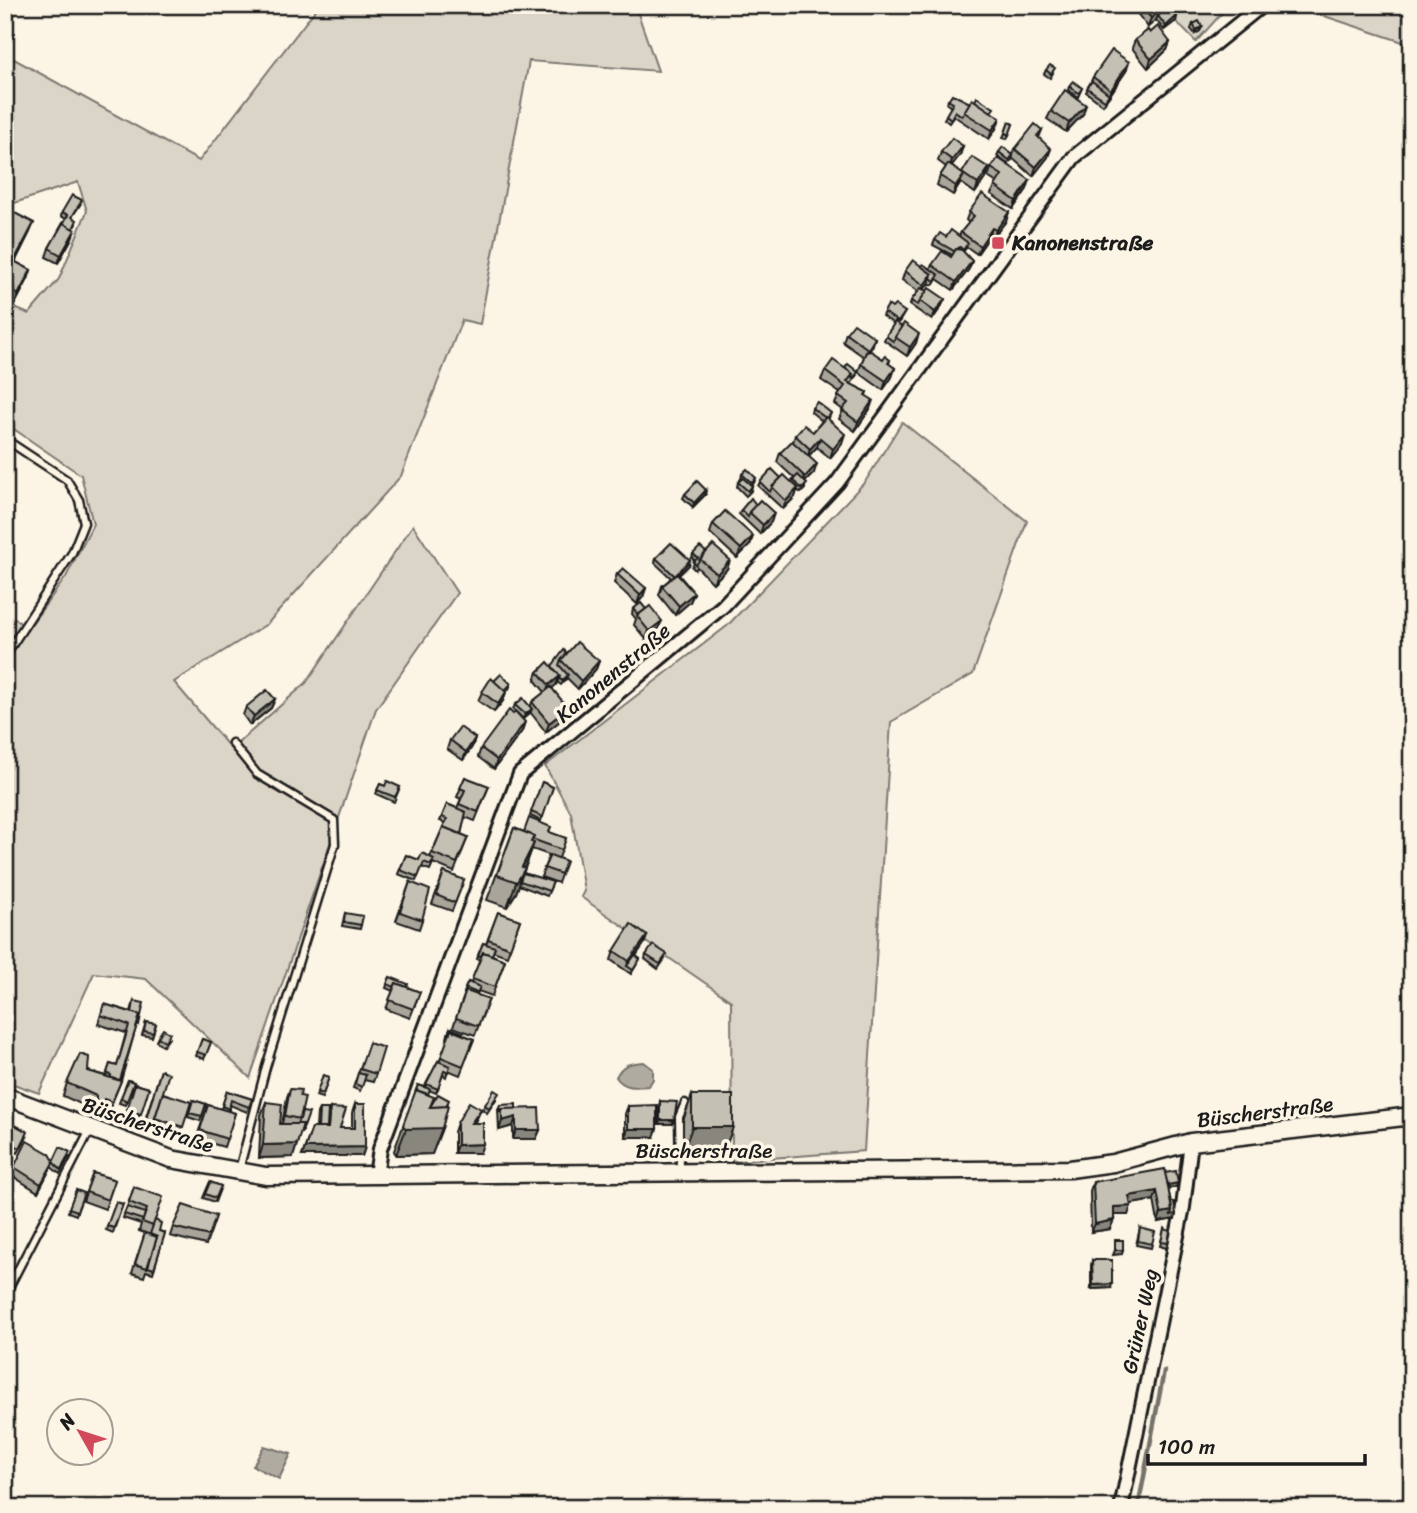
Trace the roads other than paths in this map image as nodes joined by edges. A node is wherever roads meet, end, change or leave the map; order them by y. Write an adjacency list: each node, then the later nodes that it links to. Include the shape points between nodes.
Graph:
1 (1262, 5): 12 (street, Kanonenstraße, via 1074,157 837,483 723,606 520,774 380,1149)
2 (5, 439): 3 (lane, via 66,480 79,500 84,523 72,553)
3 (5, 656)
4 (232, 743): 11 (lane, via 257,774 334,820 335,844)
5 (5, 1096): 8 (street, Büscherstraße)
6 (685, 1103): 10 (lane, via 679,1116)
7 (1412, 1116): 9 (street, Büscherstraße)
8 (90, 1130): 11 (street, Büscherstraße, via 171,1159); 13 (lane)
9 (1191, 1142): 10 (street, Büscherstraße, via 1113,1163 1070,1169); 14 (street, Grüner Weg, via 1184,1207)
10 (680, 1172): 12 (street, Büscherstraße)
11 (238, 1173): 12 (street, Büscherstraße)
12 (376, 1175)
13 (5, 1295)
14 (1121, 1508)

